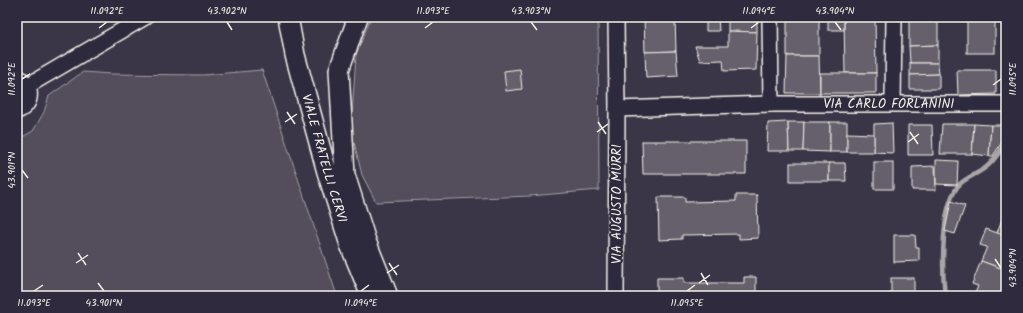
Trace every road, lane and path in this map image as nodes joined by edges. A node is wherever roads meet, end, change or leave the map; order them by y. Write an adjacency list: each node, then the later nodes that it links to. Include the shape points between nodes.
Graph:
1 (145, 17): 7 (street)
2 (288, 17): 13 (main road, VIALE FRATELLI CERVI, via 295,55 327,172 350,245)
3 (358, 17): 14 (main road, VIALE FRATELLI CERVI, via 339,70 345,175 366,241)
4 (616, 17): 11 (street, VIA AUGUSTO MURRI)
5 (770, 17): 9 (street)
6 (894, 17): 8 (street)
7 (22, 82): 12 (street, via 30,92 28,102 22,110)
8 (893, 103): 9 (street, VIA CARLO FORLANINI); 10 (street, VIA CARLO FORLANINI)
9 (771, 104): 11 (street, VIA CARLO FORLANINI)
10 (1006, 104)
11 (617, 109): 15 (street, VIA AUGUSTO MURRI)
12 (17, 111)
13 (371, 296)
14 (388, 296)
15 (616, 296)

